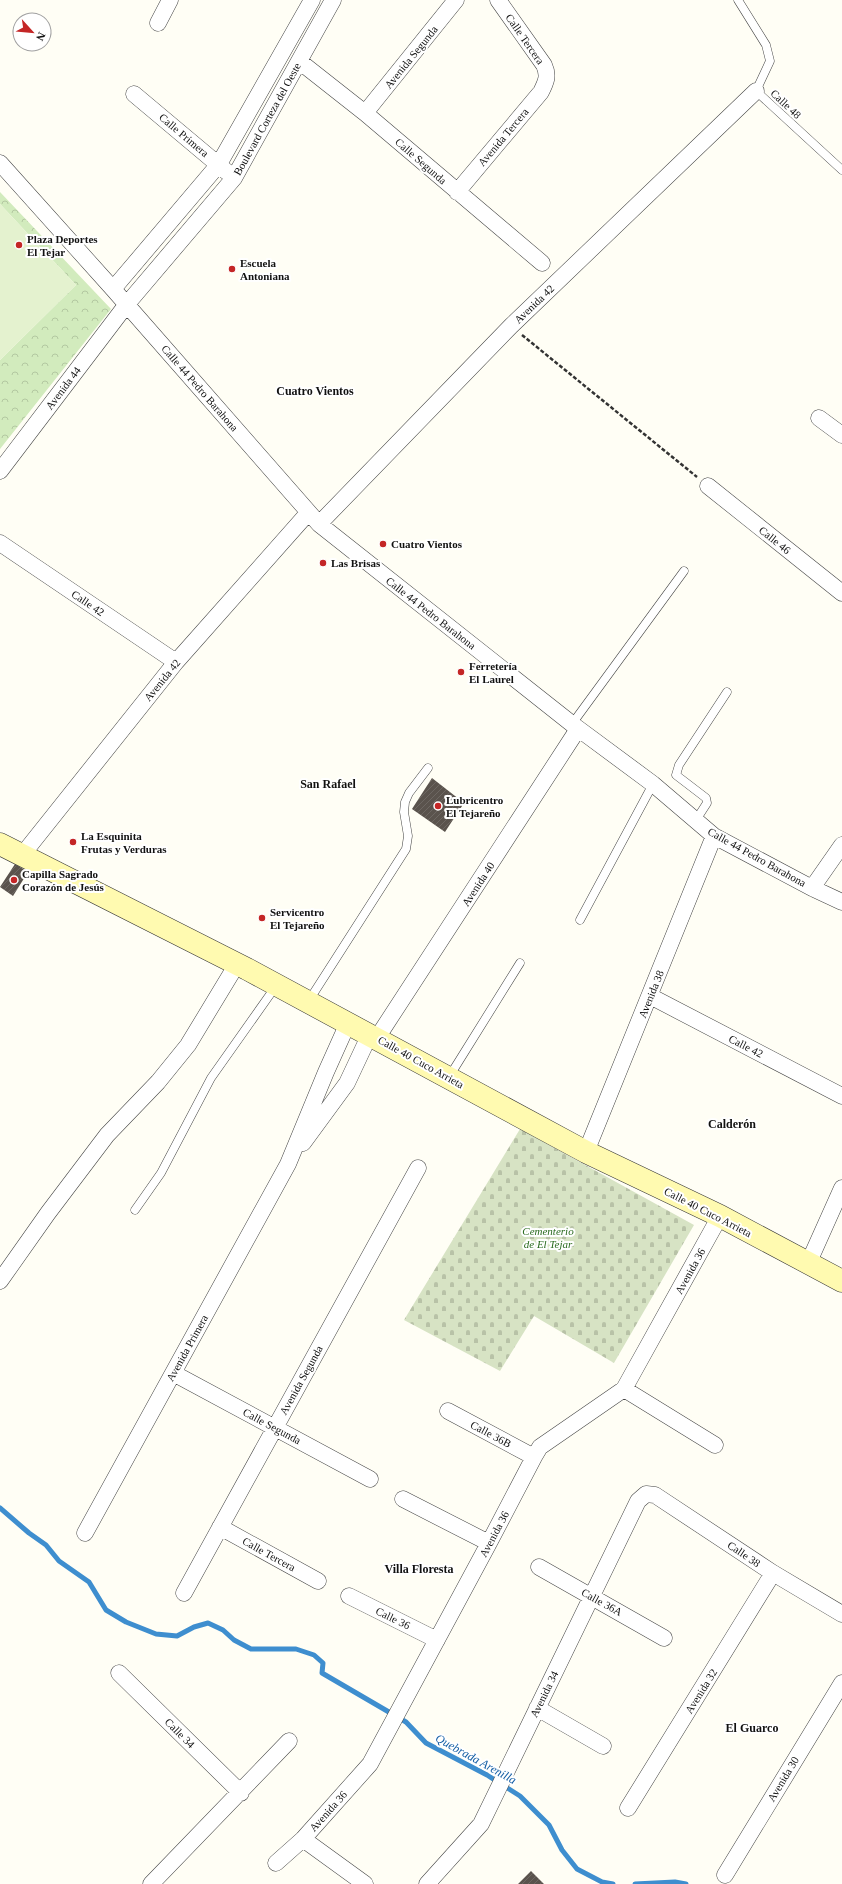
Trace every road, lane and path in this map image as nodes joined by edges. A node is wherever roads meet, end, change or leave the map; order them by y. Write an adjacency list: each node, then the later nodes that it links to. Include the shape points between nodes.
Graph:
1 (170, 0): 7 (street)
2 (312, 0): 14 (street, Boulevard Corteza del Oeste)
3 (333, 0): 8 (street, Boulevard Corteza del Oeste)
4 (456, 0): 12 (street, Avenida Segunda)
5 (498, 0): 9 (street, Calle Tercera, via 544,65 547,72)
6 (738, 0): 10 (lane, Calle 48, via 766,45 770,61)
7 (158, 23)
8 (299, 62): 12 (street, Calle Segunda); 16 (street, Boulevard Corteza del Oeste)
9 (546, 81): 17 (street, Avenida Tercera, via 541,92)
10 (756, 91): 15 (lane, Calle 48); 21 (street, Avenida 42)
11 (134, 94): 14 (street, Calle Primera)
12 (365, 113): 17 (street, Calle Segunda)
13 (0, 163): 19 (street, Calle 44 Pedro Barahona)
14 (219, 164): 16 (street, Calle Primera); 19 (street, Boulevard Corteza del Oeste)
15 (842, 170)
16 (234, 178): 20 (street, Boulevard Corteza del Oeste)
17 (457, 192): 18 (street, Calle Segunda)
18 (542, 263)
19 (113, 289): 20 (street, Calle 44 Pedro Barahona)
20 (127, 304): 24 (street, Avenida 44); 26 (street, Calle 44 Pedro Barahona)
21 (511, 326): 25 (path); 26 (street, Avenida 42)
22 (819, 418): 23 (street)
23 (842, 435)
24 (0, 471)
25 (708, 486): 29 (street, Calle 46)
26 (314, 519): 30 (street, Avenida 42); 32 (street, Calle 44 Pedro Barahona)
27 (0, 543): 30 (street, Calle 42)
28 (684, 571): 32 (lane)
29 (842, 593)
30 (176, 662): 39 (street, Avenida 42)
31 (728, 692): 35 (lane, via 679,765 676,775 706,798 707,803)
32 (575, 727): 34 (street, Calle 44 Pedro Barahona); 49 (street, Avenida 40)
33 (428, 768): 47 (lane, via 409,792 405,802 408,836 406,849)
34 (653, 784): 35 (street, Calle 44 Pedro Barahona); 42 (lane)
35 (696, 820): 36 (street, Calle 44 Pedro Barahona)
36 (714, 836): 40 (street, Calle 44 Pedro Barahona); 46 (street, Avenida 38)
37 (0, 844): 39 (main road, Calle 40 Cuco Arrieta)
38 (842, 844): 40 (street)
39 (23, 854): 44 (main road, Calle 40 Cuco Arrieta)
40 (812, 888): 41 (street, Calle 44 Pedro Barahona)
41 (842, 902)
42 (580, 920)
43 (520, 963): 50 (lane)
44 (237, 964): 45 (main road, Calle 40 Cuco Arrieta); 59 (street, via 188,1045 158,1082 107,1136)
45 (276, 985): 47 (main road, Calle 40 Cuco Arrieta); 56 (lane, via 211,1078 161,1174)
46 (650, 996): 51 (street, Calle 42); 52 (street, Avenida 38)
47 (308, 1002): 48 (main road, Calle 40 Cuco Arrieta)
48 (348, 1023): 49 (main road, Calle 40 Cuco Arrieta); 53 (street, Avenida Primera)
49 (374, 1036): 50 (main road, Calle 40 Cuco Arrieta); 53 (street, Avenida Primera, via 346,1083)
50 (448, 1077): 52 (main road, Calle 40 Cuco Arrieta)
51 (842, 1096)
52 (586, 1152): 57 (main road, Calle 40 Cuco Arrieta)
53 (288, 1164): 61 (street, Avenida Primera)
54 (418, 1168): 64 (street, Avenida Segunda)
55 (842, 1188): 58 (street)
56 (135, 1210)
57 (720, 1216): 58 (main road, Calle 40 Cuco Arrieta); 62 (street, Avenida 36)
58 (808, 1264): 60 (main road, Calle 40 Cuco Arrieta)
59 (0, 1281)
60 (842, 1281)
61 (173, 1373): 64 (street, Calle Segunda); 71 (street, Avenida Primera)
62 (624, 1389): 65 (street); 66 (street, Avenida 36, via 540,1447)
63 (448, 1411): 66 (street, Calle 36B)
64 (275, 1428): 67 (street, Calle Segunda); 70 (street, Avenida Segunda)
65 (715, 1445)
66 (534, 1457): 72 (street, Avenida 36)
67 (370, 1480)
68 (646, 1494): 74 (street, Calle 38, via 655,1495); 78 (street, Avenida 34, via 638,1501)
69 (403, 1499): 72 (street)
70 (220, 1527): 75 (street, Calle Tercera); 76 (street, Avenida Segunda)
71 (85, 1533)
72 (489, 1543): 81 (street, Avenida 36)
73 (539, 1567): 78 (street, Calle 36A)
74 (773, 1573): 79 (street, Calle 38); 88 (street, Avenida 32)
75 (318, 1580)
76 (184, 1593)
77 (349, 1596): 81 (street, Calle 36)
78 (592, 1596): 80 (street, Calle 36A); 84 (street, Avenida 34)
79 (842, 1614)
80 (664, 1638)
81 (437, 1640): 89 (street, Avenida 36, via 370,1764)
82 (120, 1673): 87 (street, Calle 34)
83 (842, 1683): 91 (street, Avenida 30)
84 (537, 1708): 86 (street); 94 (street, Avenida 34, via 481,1824)
85 (289, 1741): 87 (street)
86 (603, 1746)
87 (241, 1792): 92 (street)
88 (628, 1808)
89 (304, 1839): 90 (street, Avenida 36); 93 (street)
90 (276, 1863)
91 (725, 1875)
92 (151, 1884)
93 (365, 1884)
94 (428, 1884)

